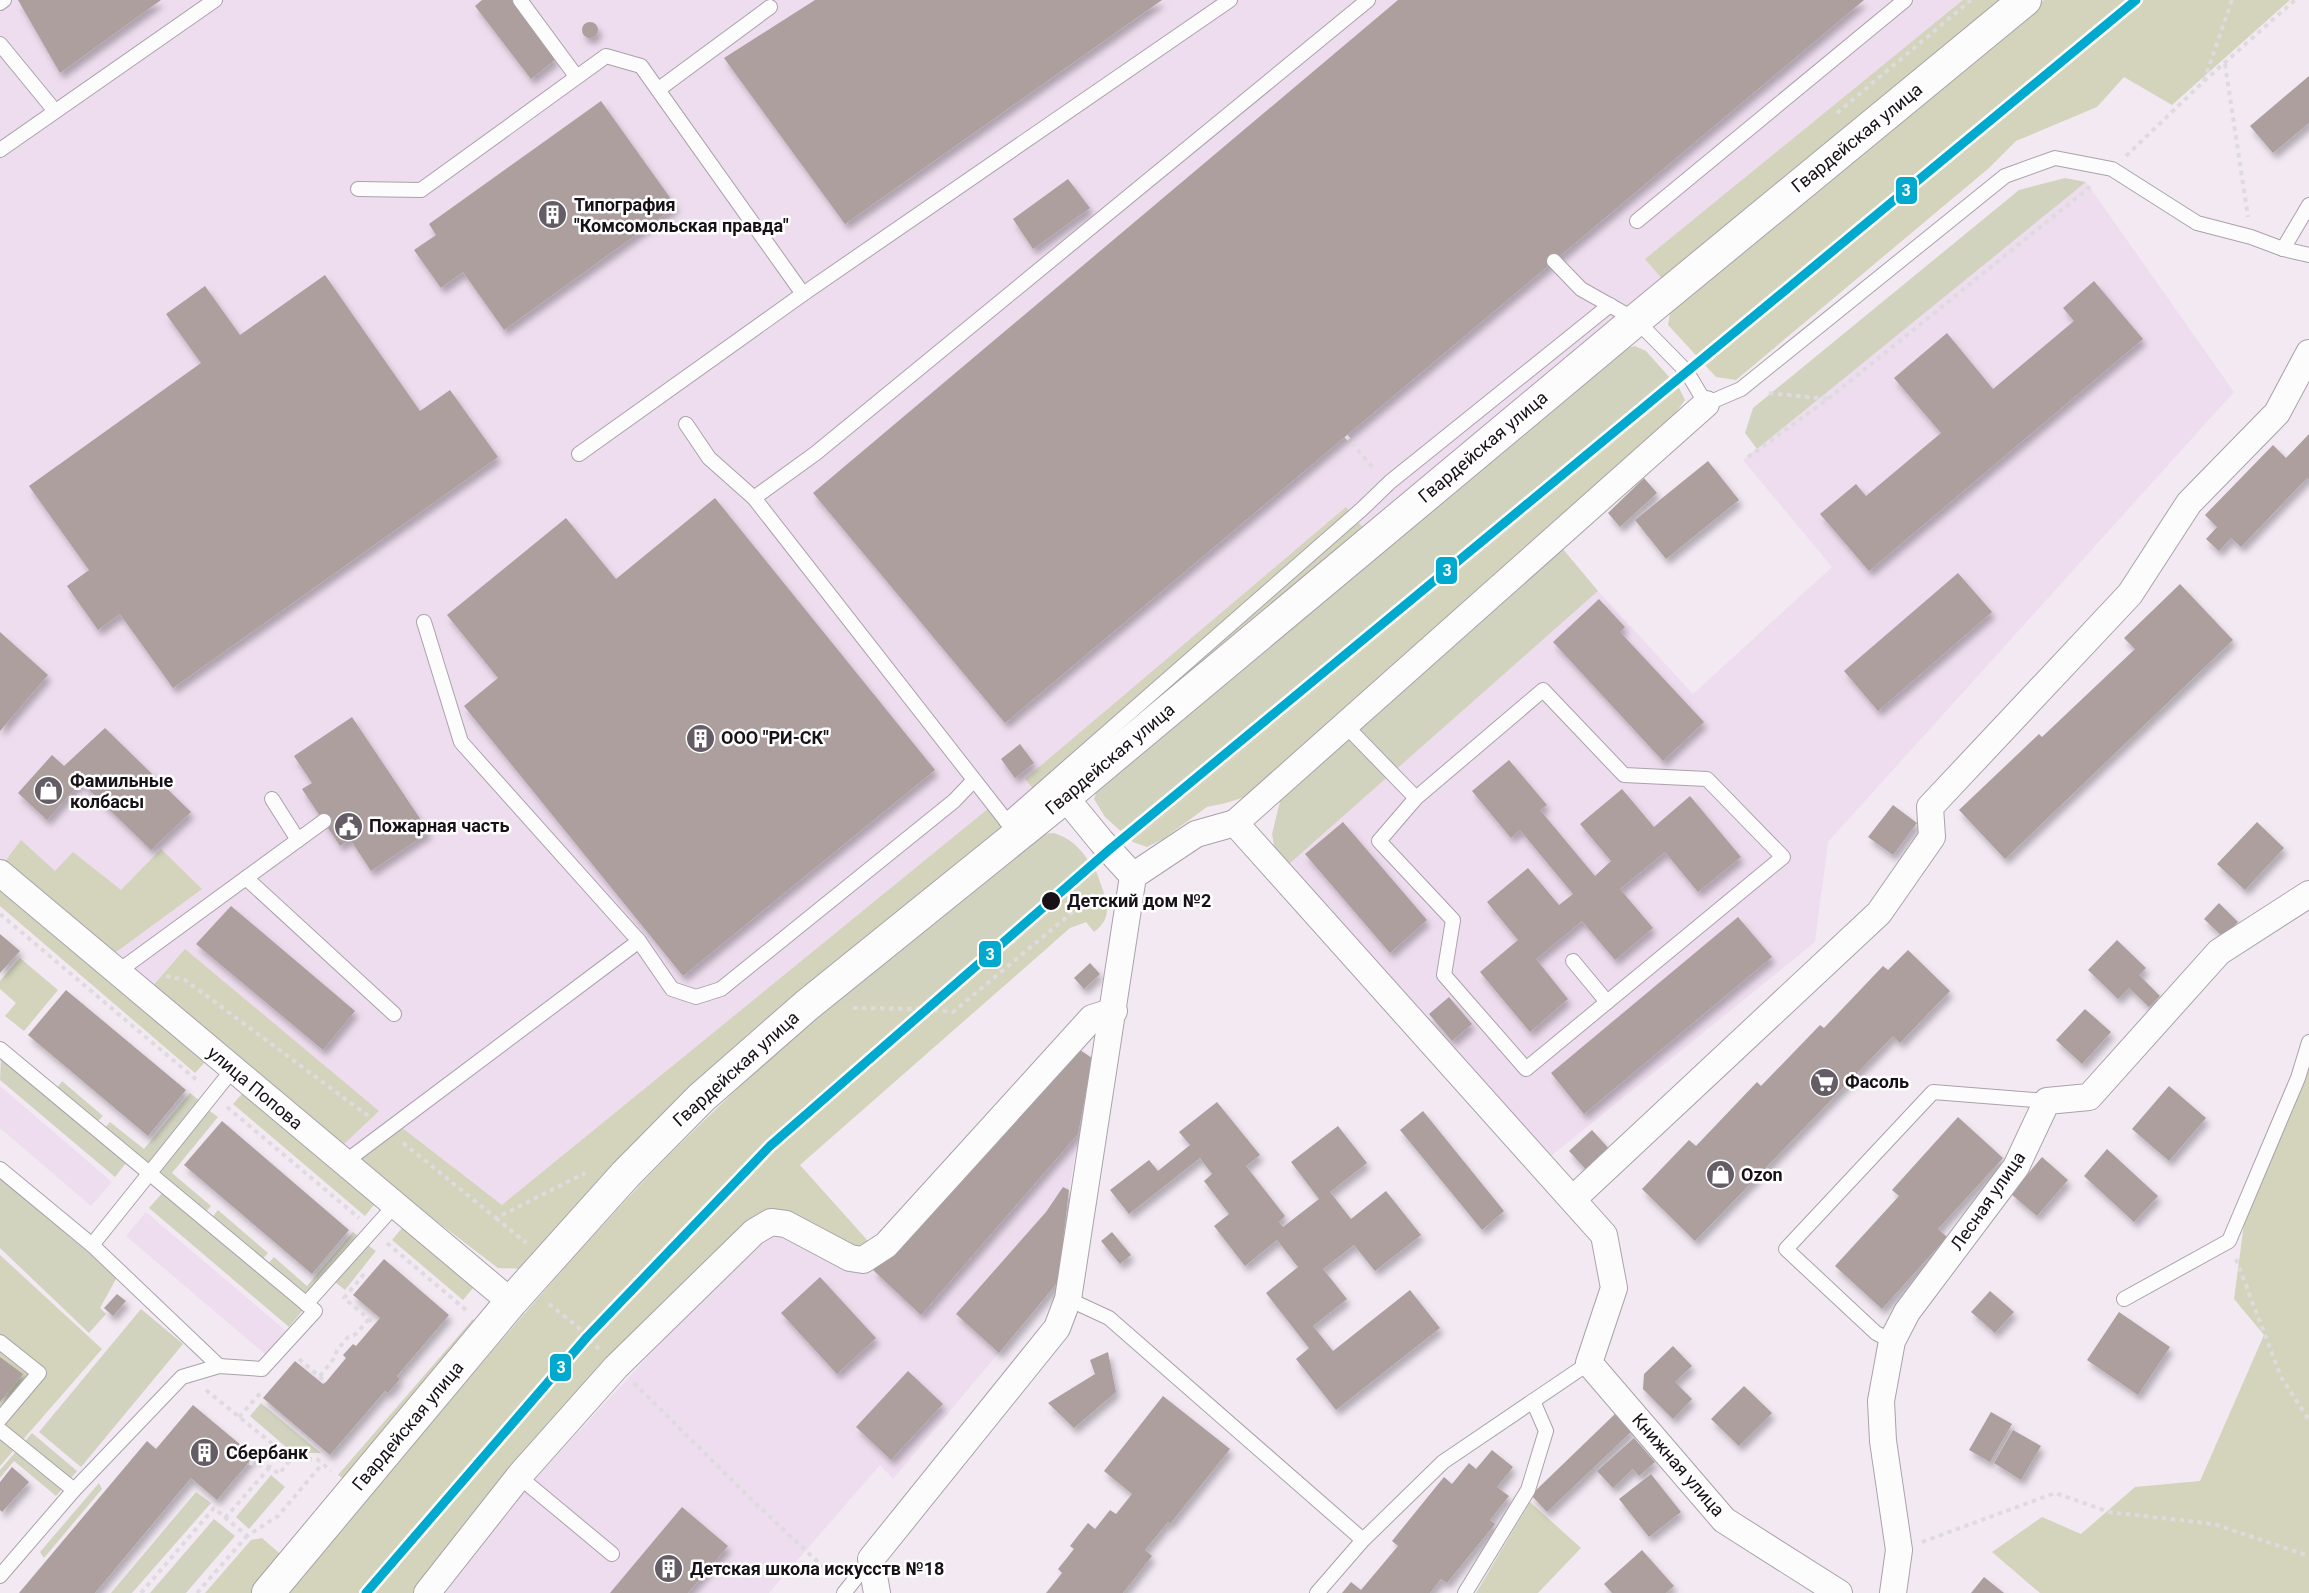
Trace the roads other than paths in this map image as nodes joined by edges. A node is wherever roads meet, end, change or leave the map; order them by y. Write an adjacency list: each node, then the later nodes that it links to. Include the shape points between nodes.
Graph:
1 (4, 0): 8 (lane)
2 (214, 0): 13 (lane)
3 (520, 0): 11 (lane)
4 (1230, 0): 21 (lane)
5 (1368, 0): 27 (lane, via 816,453)
6 (1905, 0): 17 (lane)
7 (2025, 0): 22 (street, Гвардейская улица)
8 (0, 3)
9 (770, 7): 12 (lane)
10 (0, 44): 13 (lane)
11 (576, 76): 12 (lane, via 606,56 641,66); 15 (lane, via 421,190)
12 (659, 89): 21 (lane)
13 (55, 111): 14 (lane)
14 (0, 150)
15 (358, 189)
16 (2309, 205): 18 (lane)
17 (1637, 221)
18 (2283, 249): 19 (lane); 24 (lane, via 2197,223 2112,169 2055,158 2005,176 1741,389)
19 (2309, 255)
20 (1554, 261): 22 (lane, via 1581,290)
21 (803, 294): 26 (lane)
22 (1623, 312): 24 (lane, via 1687,372); 31 (street, Гвардейская улица); 36 (lane, via 1390,482)
23 (2309, 353): 55 (street, via 2277,413 2189,503 2130,594 1930,807 1932,837 1879,913)
24 (1706, 404): 29 (street)
25 (686, 424): 27 (lane, via 709,458)
26 (579, 454)
27 (754, 498): 30 (lane)
28 (424, 622): 42 (lane, via 461,742)
29 (1346, 726): 32 (lane); 35 (street)
30 (974, 780): 36 (lane); 42 (lane, via 954,801 721,990 696,997 672,989)
31 (1065, 797): 36 (street, Гвардейская улица); 40 (street)
32 (1416, 798): 45 (lane, via 1379,841 1453,920 1444,975 1526,1069); 45 (lane, via 1543,690 1624,775 1707,779 1783,857)
33 (272, 799): 37 (lane)
34 (324, 821): 37 (lane)
35 (1235, 823): 40 (street, via 1196,834); 55 (street)
36 (1012, 828): 58 (street, Гвардейская улица, via 701,1098 625,1175)
37 (298, 840): 39 (lane)
38 (0, 873): 44 (street, улица Попова)
39 (246, 878): 44 (lane); 47 (lane)
40 (1132, 887): 46 (street)
41 (2304, 902): 51 (street, via 2219,952 2089,1097)
42 (639, 941): 52 (lane)
43 (1573, 961): 45 (lane)
44 (116, 973): 50 (street, улица Попова)
45 (1607, 1002)
46 (1114, 1011): 59 (street); 69 (street, via 1092,1018 886,1245 863,1260 850,1258 786,1224 771,1222 754,1232 616,1367)
47 (394, 1014)
48 (2309, 1042): 60 (lane, via 2298,1078 2229,1241)
49 (0, 1049): 54 (lane)
50 (233, 1070): 52 (street, улица Попова); 54 (lane)
51 (2047, 1101): 62 (street, Лесная улица, via 2016,1167 1907,1312); 62 (lane, via 1933,1092 1786,1249 1876,1333)
52 (345, 1162): 56 (street, улица Попова)
53 (0, 1169): 57 (lane)
54 (149, 1173): 57 (lane); 61 (lane)
55 (1573, 1198): 64 (street, via 1604,1235 1614,1288)
56 (395, 1204): 58 (street, улица Попова); 61 (lane)
57 (92, 1245): 65 (lane)
58 (519, 1294): 76 (street, Гвардейская улица)
59 (1068, 1299): 71 (lane, via 1109,1318); 73 (street, via 1057,1328)
60 (2124, 1299)
61 (306, 1304): 65 (lane, via 315,1311 262,1369)
62 (1892, 1341): 82 (street, Лесная улица, via 1881,1401 1882,1441 1899,1550)
63 (0, 1342): 67 (lane, via 39,1373)
64 (1588, 1363): 66 (lane); 81 (street, Книжная улица, via 1724,1520)
65 (219, 1366): 70 (lane, via 182,1377)
66 (1533, 1401): 71 (lane, via 1443,1462); 80 (lane, via 1546,1431 1528,1490)
67 (0, 1419)
68 (0, 1430): 70 (lane)
69 (520, 1475): 72 (lane); 77 (street)
70 (74, 1490): 74 (lane)
71 (1363, 1540): 79 (lane)
72 (612, 1554)
73 (872, 1559): 75 (lane); 78 (street)
74 (0, 1576)
75 (845, 1591)
76 (268, 1593)
77 (427, 1593)
78 (877, 1593)
79 (1317, 1593)
80 (1465, 1593)
81 (1839, 1593)
82 (1893, 1593)

